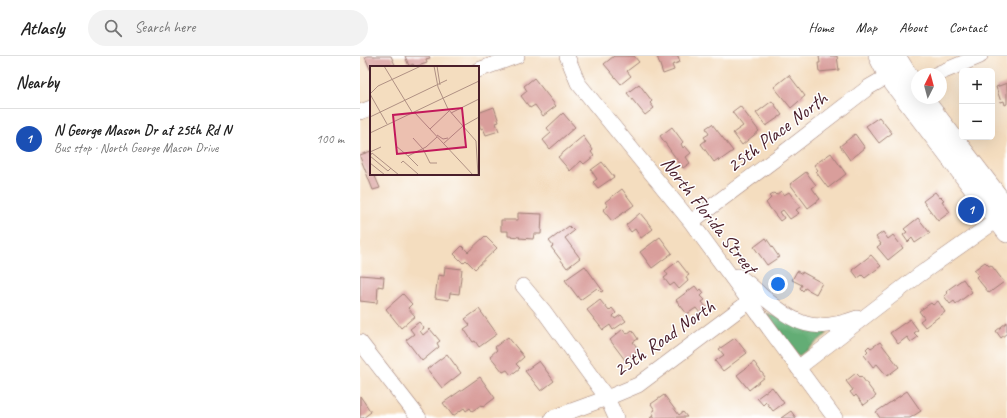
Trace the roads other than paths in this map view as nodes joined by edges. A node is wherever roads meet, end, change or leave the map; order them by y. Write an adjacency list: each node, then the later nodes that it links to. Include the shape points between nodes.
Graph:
1 (517, 56): 6 (street)
2 (566, 56): 15 (street, North Florida Street, via 578,83)
3 (878, 56): 8 (street)
4 (896, 56): 9 (street)
5 (980, 56): 7 (street)
6 (479, 70)
7 (947, 70)
8 (888, 76): 10 (street); 15 (street, 25th Place North, via 869,87)
9 (911, 84)
10 (911, 88)
11 (924, 104): 14 (street)
12 (370, 108): 13 (street)
13 (360, 112)
14 (1005, 219): 19 (street, via 919,275)
15 (691, 222): 16 (street, North Florida Street)
16 (726, 269): 18 (street, North Florida Street); 19 (street, via 740,277 775,307 801,323 819,327 839,324)
17 (523, 286): 22 (street)
18 (750, 301): 21 (street, North Florida Street); 22 (street, 25th Road North, via 638,385)
19 (869, 314): 21 (street)
20 (360, 342): 23 (street)
21 (798, 368): 26 (street, North Florida Street)
22 (607, 398): 24 (street, 25th Road North); 25 (street)
23 (419, 418)
24 (552, 418)
25 (616, 418)
26 (836, 418)

